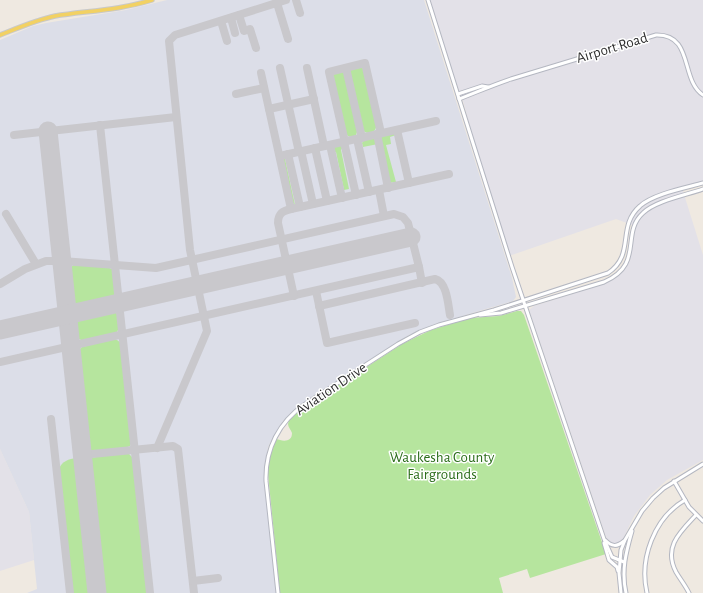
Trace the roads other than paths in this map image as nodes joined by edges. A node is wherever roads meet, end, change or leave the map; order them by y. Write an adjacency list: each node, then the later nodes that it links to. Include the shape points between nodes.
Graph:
1 (152, 0): 3 (main road, via 54,17 26,24)
2 (428, 0): 5 (street)
3 (0, 35)
4 (488, 87): 5 (street, Airport Road, via 482,86); 6 (street, Airport Road, via 652,35 661,35 680,46 693,83); 7 (street, Airport Road)
5 (458, 94): 7 (street)
6 (703, 95)
7 (459, 98): 20 (street)
8 (703, 183): 9 (street)
9 (684, 188): 11 (street); 12 (street)
10 (703, 189): 12 (street, Aviation Drive)
11 (668, 194): 13 (street); 14 (street, via 649,200 639,207 630,219)
12 (686, 195): 13 (street, Aviation Drive)
13 (670, 200): 15 (street, Aviation Drive, via 656,204 644,212)
14 (627, 229): 15 (street); 16 (street, via 624,254)
15 (633, 230): 17 (street, Aviation Drive, via 630,254)
16 (616, 266): 17 (street); 18 (street, Aviation Drive, via 601,276)
17 (623, 268): 19 (street, Aviation Drive, via 606,281)
18 (555, 290): 19 (street); 20 (street, Aviation Drive)
19 (557, 296): 21 (street, Aviation Drive)
20 (523, 301): 21 (street); 22 (street, Aviation Drive)
21 (525, 306): 22 (street, Aviation Drive, via 501,313); 29 (street)
22 (473, 316): 35 (street, Aviation Drive, via 429,329 405,340 299,409 281,427 270,448 266,474)
23 (703, 464): 24 (street)
24 (674, 481): 25 (street); 28 (street, via 653,498)
25 (685, 500): 26 (street); 38 (street, via 673,509 651,541 645,570)
26 (696, 515): 27 (street); 39 (street, via 677,536 672,552 674,566)
27 (703, 522)
28 (633, 527): 30 (street); 33 (street)
29 (604, 539): 30 (street, via 614,546); 31 (street); 32 (street, via 612,557)
30 (624, 541): 32 (street)
31 (608, 556): 32 (street, via 613,561); 34 (street)
32 (619, 561): 33 (street); 34 (street)
33 (624, 562): 37 (street)
34 (619, 573): 36 (street)
35 (278, 593)
36 (621, 593)
37 (626, 593)
38 (647, 593)
39 (689, 593)

